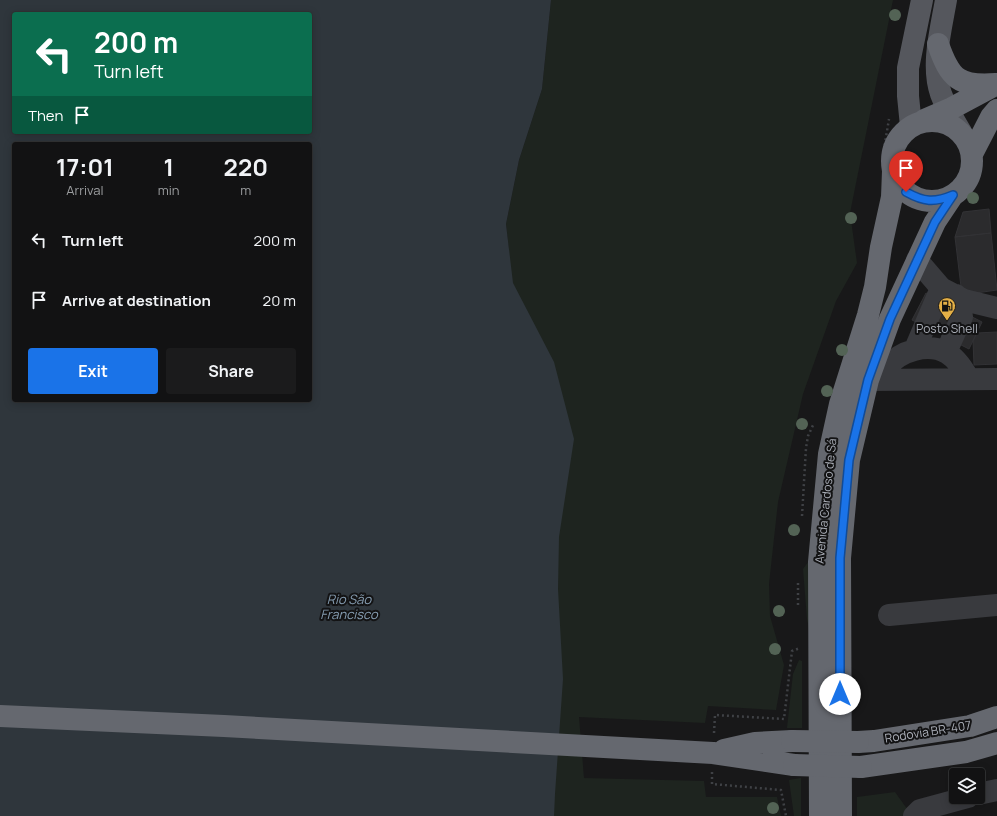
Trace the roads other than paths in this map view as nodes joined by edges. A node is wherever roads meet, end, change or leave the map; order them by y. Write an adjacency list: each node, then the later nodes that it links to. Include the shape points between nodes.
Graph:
1 (922, 0): 7 (main road, via 908,68 908,96)
2 (946, 0): 3 (main road)
3 (938, 44): 4 (highway, via 945,63 955,77 971,84); 5 (main road, via 938,82)
4 (997, 84): 5 (highway)
5 (948, 109): 7 (highway); 8 (main road)
6 (997, 110): 9 (highway)
7 (915, 124): 8 (highway, via 929,120 941,121); 10 (highway, via 901,134 894,145 891,158)
8 (961, 132): 9 (highway)
9 (972, 154): 11 (highway, via 968,178 962,188)
10 (893, 171): 11 (highway, via 906,192 917,198 935,201); 29 (highway, Avenida Cardoso de Sá, via 892,196 873,296 840,404 829,454 819,562)
11 (953, 195): 12 (highway, Avenida Cardoso de Sá, via 935,222)
12 (917, 260): 13 (street); 18 (highway, Avenida Cardoso de Sá, via 890,319)
13 (949, 292): 14 (street, via 964,300); 15 (street); 15 (street, via 962,317)
14 (997, 308)
15 (931, 350): 16 (street, via 958,362); 18 (street, via 900,356)
16 (969, 379): 17 (street); 18 (street)
17 (997, 379)
18 (874, 380): 30 (highway, Avenida Cardoso de Sá, via 849,460 840,558)
19 (997, 605): 20 (street)
20 (889, 615)
21 (0, 716): 24 (highway)
22 (997, 717): 24 (highway, Rodovia BR-407, bridge, via 970,726 874,741 792,741)
23 (997, 743): 24 (highway, Rodovia BR-407, bridge, via 966,752 861,767 794,766)
24 (713, 745)
25 (997, 790): 26 (street)
26 (985, 793)
27 (956, 805): 28 (street)
28 (917, 813)
29 (820, 816)
30 (841, 816)

